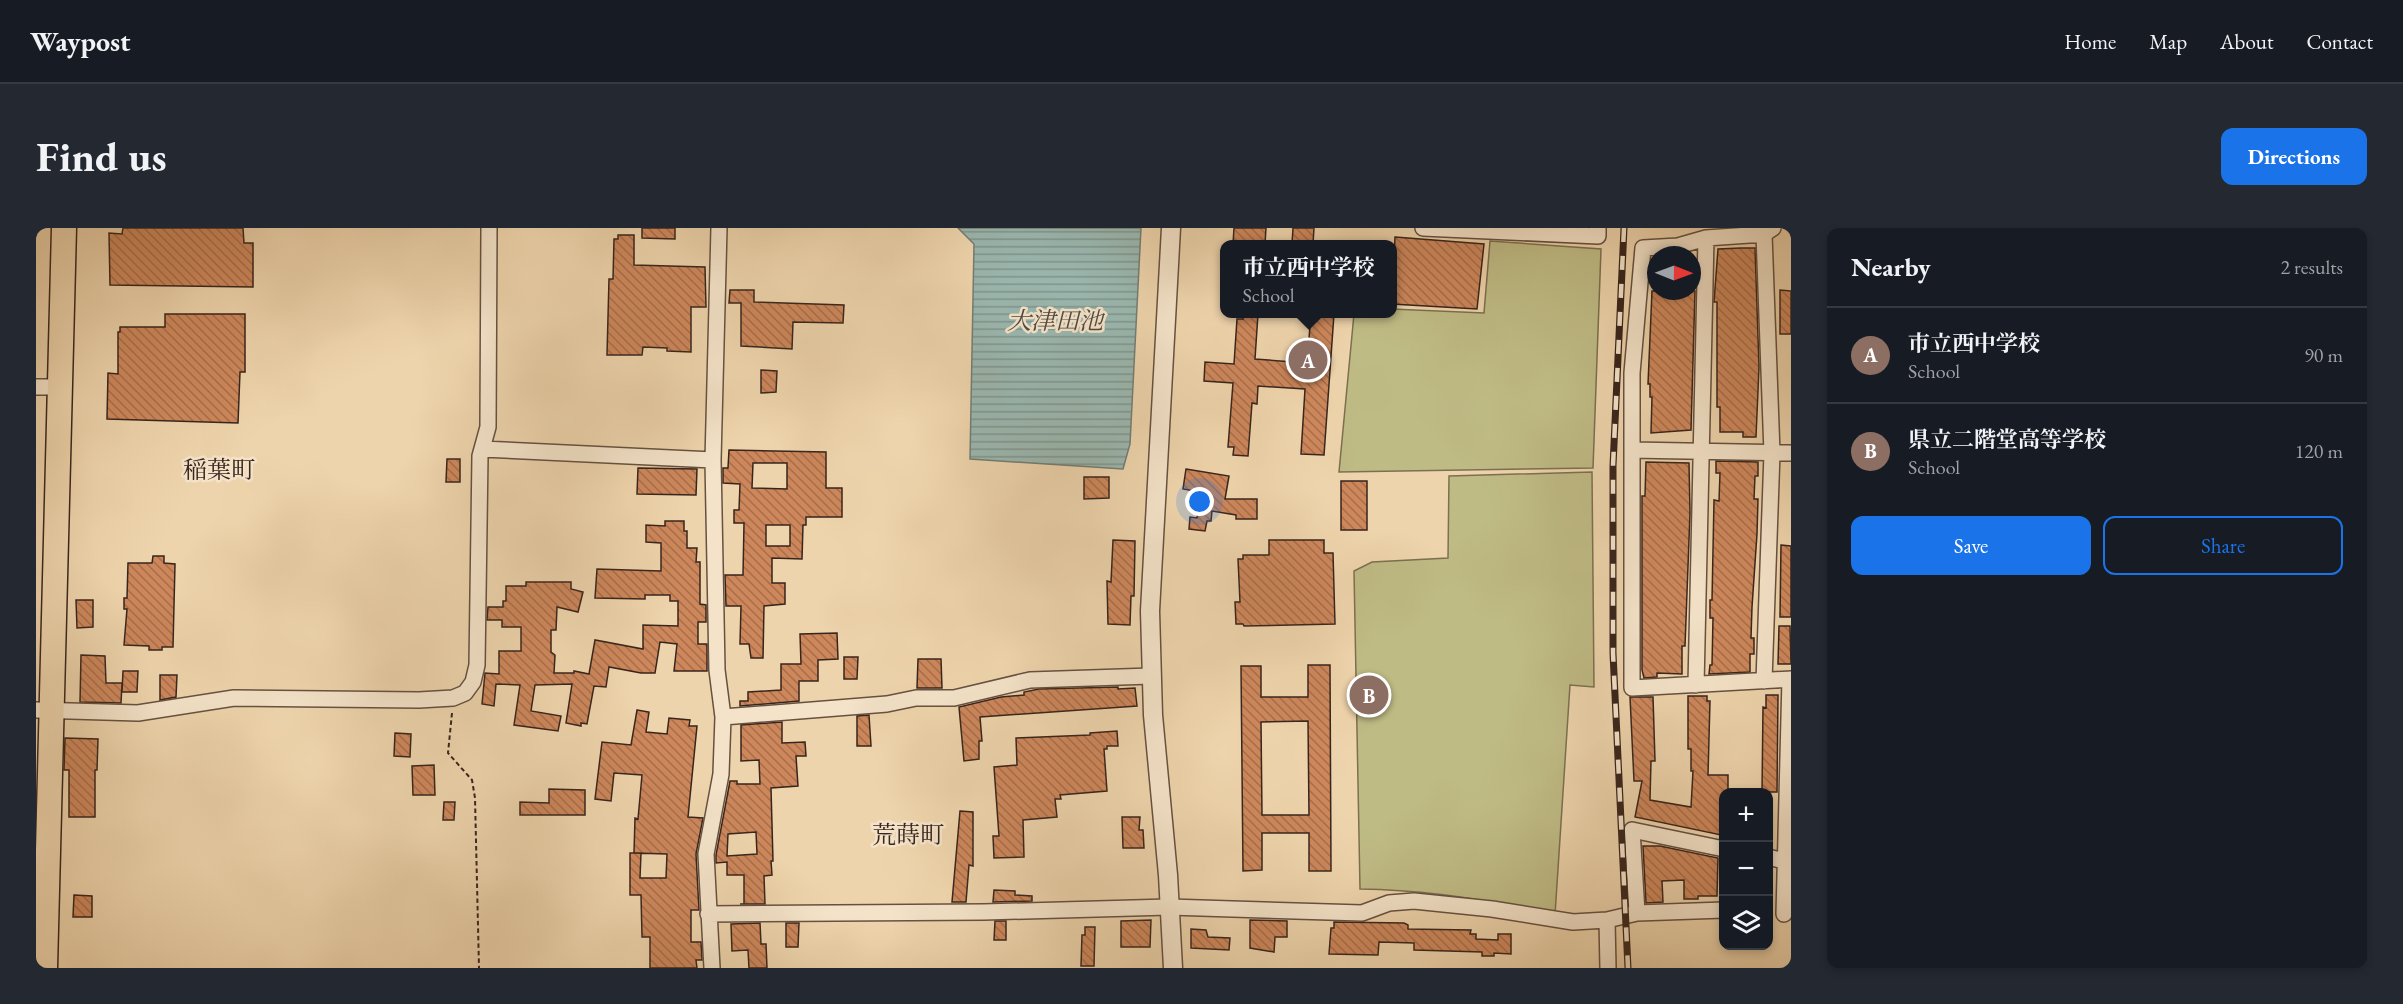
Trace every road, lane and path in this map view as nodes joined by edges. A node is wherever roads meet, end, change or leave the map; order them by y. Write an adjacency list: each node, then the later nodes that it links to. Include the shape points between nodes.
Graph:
1 (64, 228): 9 (highway)
2 (489, 228): 10 (street, via 488,427)
3 (720, 228): 15 (street)
4 (1171, 228): 16 (street, via 1152,550)
5 (1423, 228): 6 (street, via 1598,236)
6 (1598, 228)
7 (1768, 231): 8 (street); 13 (street)
8 (1706, 238): 11 (street, via 1678,246 1643,248 1632,373); 12 (street)
9 (48, 387): 21 (highway)
10 (482, 449): 15 (street); 20 (street, via 477,666 465,693)
11 (1632, 450): 12 (street); 19 (street, via 1632,688)
12 (1701, 451): 13 (street); 19 (street)
13 (1772, 453): 14 (street); 18 (street)
14 (1791, 453)
15 (713, 460): 22 (street, via 717,670)
16 (1151, 676): 22 (street, via 1030,680 954,698 916,698 877,705); 26 (street)
17 (1790, 679): 18 (street); 23 (street)
18 (1764, 681): 19 (street)
19 (1696, 685)
20 (453, 698): 21 (street, via 234,698 138,713); 33 (path, via 448,753 472,780 476,798)
21 (44, 710): 32 (highway)
22 (723, 717): 29 (street, via 721,774 706,854)
23 (1789, 767): 25 (street)
24 (1719, 848): 28 (street, via 1632,830)
25 (1776, 859): 30 (street)
26 (1169, 908): 29 (street); 31 (street, via 1362,913 1389,903 1414,901 1573,922); 35 (street)
27 (1719, 910): 28 (street)
28 (1637, 913): 31 (street)
29 (708, 914): 34 (street)
30 (1781, 914)
31 (1607, 920): 36 (street)
32 (45, 968)
33 (479, 968)
34 (712, 968)
35 (1173, 968)
36 (1608, 968)

